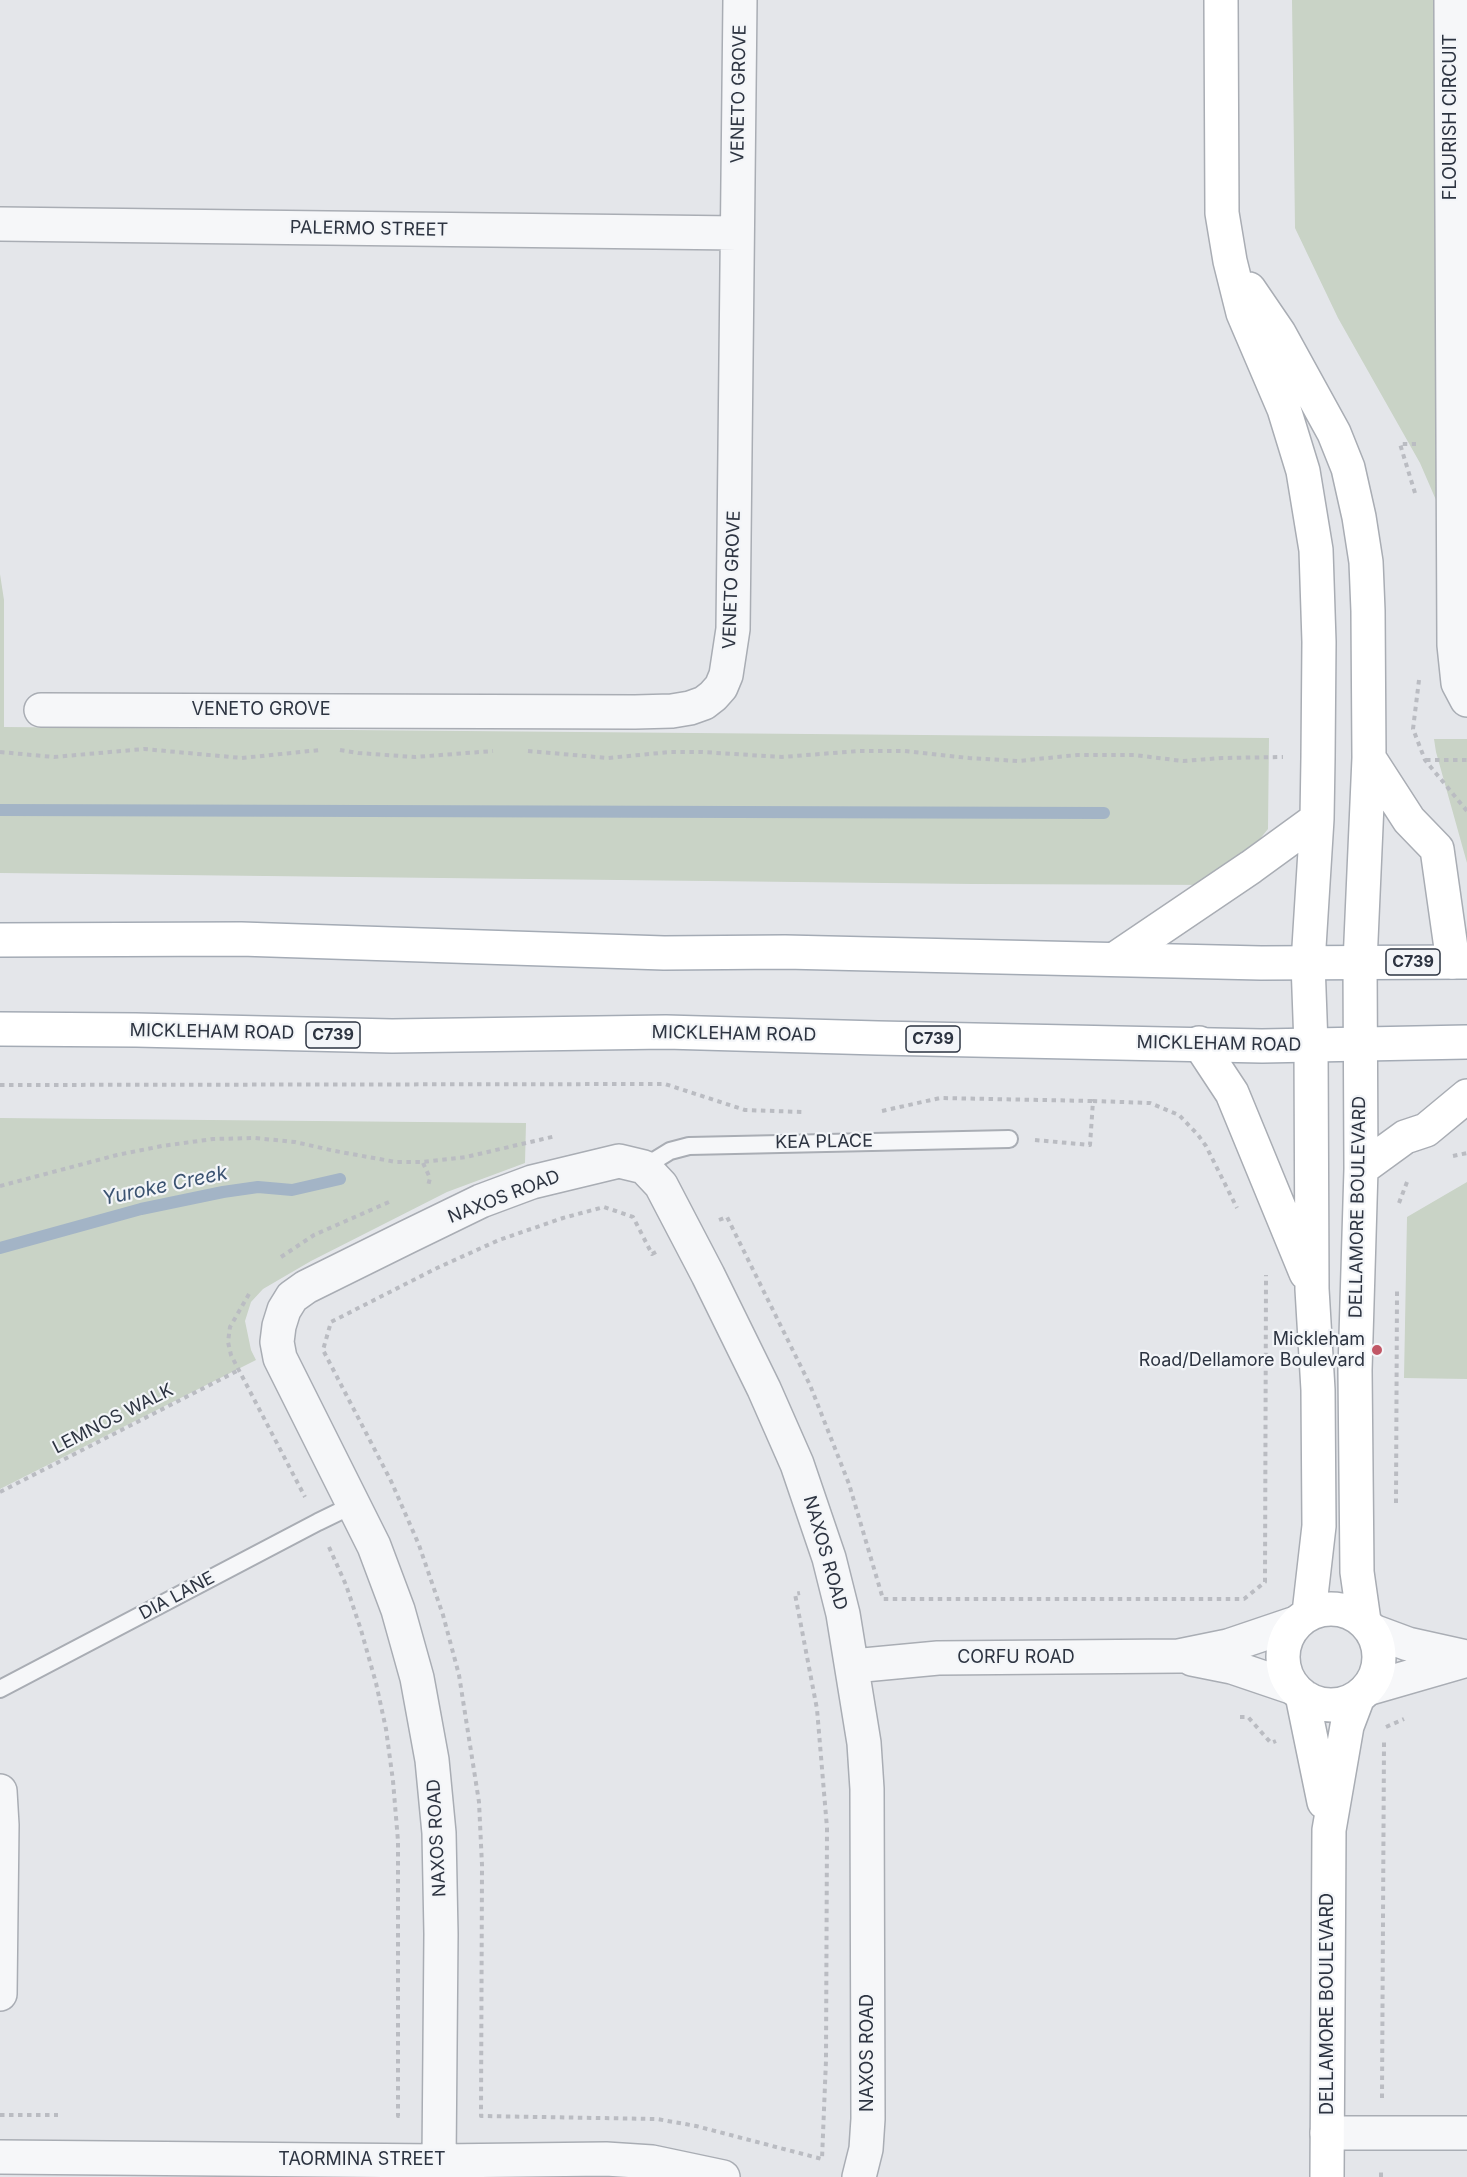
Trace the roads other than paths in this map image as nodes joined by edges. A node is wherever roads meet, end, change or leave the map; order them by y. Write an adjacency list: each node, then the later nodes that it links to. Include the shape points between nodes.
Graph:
1 (740, 0): 5 (street, VENETO GROVE)
2 (1221, 0): 6 (street, via 1222,213)
3 (1451, 0): 7 (street, FLOURISH CIRCUIT, via 1454,645 1458,683)
4 (0, 224): 5 (street, PALERMO STREET)
5 (737, 233): 8 (street, VENETO GROVE, via 733,629 726,675 721,687 704,703 672,711 635,712)
6 (1230, 261): 9 (street, DELLAMORE BOULEVARD, via 1306,379 1348,468 1366,562); 10 (street, via 1243,313 1284,409 1310,506 1319,598)
7 (1467, 700)
8 (41, 710)
9 (1370, 758): 13 (street, via 1409,820 1437,849); 15 (street, DELLAMORE BOULEVARD)
10 (1317, 819): 12 (street); 14 (street)
11 (0, 940): 12 (street, C739, via 241,939 664,953)
12 (1115, 959): 14 (street, C739)
13 (1460, 962): 15 (street, C739)
14 (1308, 963): 15 (street, C739); 20 (street)
15 (1360, 963): 19 (street, DELLAMORE BOULEVARD)
16 (0, 1029): 18 (street, MICKLEHAM ROAD / C739, via 392,1036 666,1032)
17 (1467, 1042): 19 (street, MICKLEHAM ROAD / C739)
18 (1199, 1043): 20 (street, MICKLEHAM ROAD / C739); 25 (street, via 1233,1093)
19 (1360, 1044): 20 (street, MICKLEHAM ROAD / C739); 24 (street, DELLAMORE BOULEVARD)
20 (1311, 1045): 25 (street)
21 (1467, 1096): 24 (street, via 1426,1130 1405,1137)
22 (1009, 1139): 23 (lane, KEA PLACE, via 689,1146 670,1151)
23 (644, 1167): 26 (street, NAXOS ROAD, via 619,1161 532,1182 481,1201 292,1297 279,1326 280,1358); 31 (street, NAXOS ROAD, via 661,1185 798,1464 829,1557)
24 (1361, 1169): 28 (street, DELLAMORE BOULEVARD, via 1354,1370 1357,1572)
25 (1312, 1289): 27 (street, via 1318,1390 1319,1526)
26 (355, 1504): 32 (lane, DIA LANE); 41 (street, NAXOS ROAD, via 398,1610 417,1678 432,1760 439,1855)
27 (1302, 1618): 28 (street, via 1323,1609 1338,1608 1352,1612); 29 (street, CORFU ROAD, via 1228,1646); 33 (street, via 1286,1641 1283,1662 1286,1676)
28 (1368, 1626): 30 (street, via 1423,1648); 34 (street, via 1379,1646 1379,1661 1376,1676)
29 (1179, 1656): 31 (street, CORFU ROAD, via 938,1658); 33 (street, CORFU ROAD, via 1232,1667)
30 (1467, 1659): 34 (street)
31 (853, 1666): 43 (street, NAXOS ROAD, via 864,1743 868,1859 868,2119)
32 (0, 1689)
33 (1298, 1692): 34 (street, via 1315,1703 1329,1705 1344,1703); 36 (street, DELLAMORE BOULEVARD, via 1317,1762)
34 (1362, 1693): 36 (street, DELLAMORE BOULEVARD, via 1347,1726)
35 (0, 1791): 37 (street)
36 (1329, 1830): 38 (street, DELLAMORE BOULEVARD)
37 (0, 1994)
38 (1327, 2133): 39 (street); 44 (street, DELLAMORE BOULEVARD)
39 (1467, 2133)
40 (0, 2157): 41 (street, TAORMINA STREET)
41 (439, 2161): 42 (street, TAORMINA STREET, via 606,2159 652,2162)
42 (723, 2177)
43 (859, 2177)
44 (1327, 2177)

